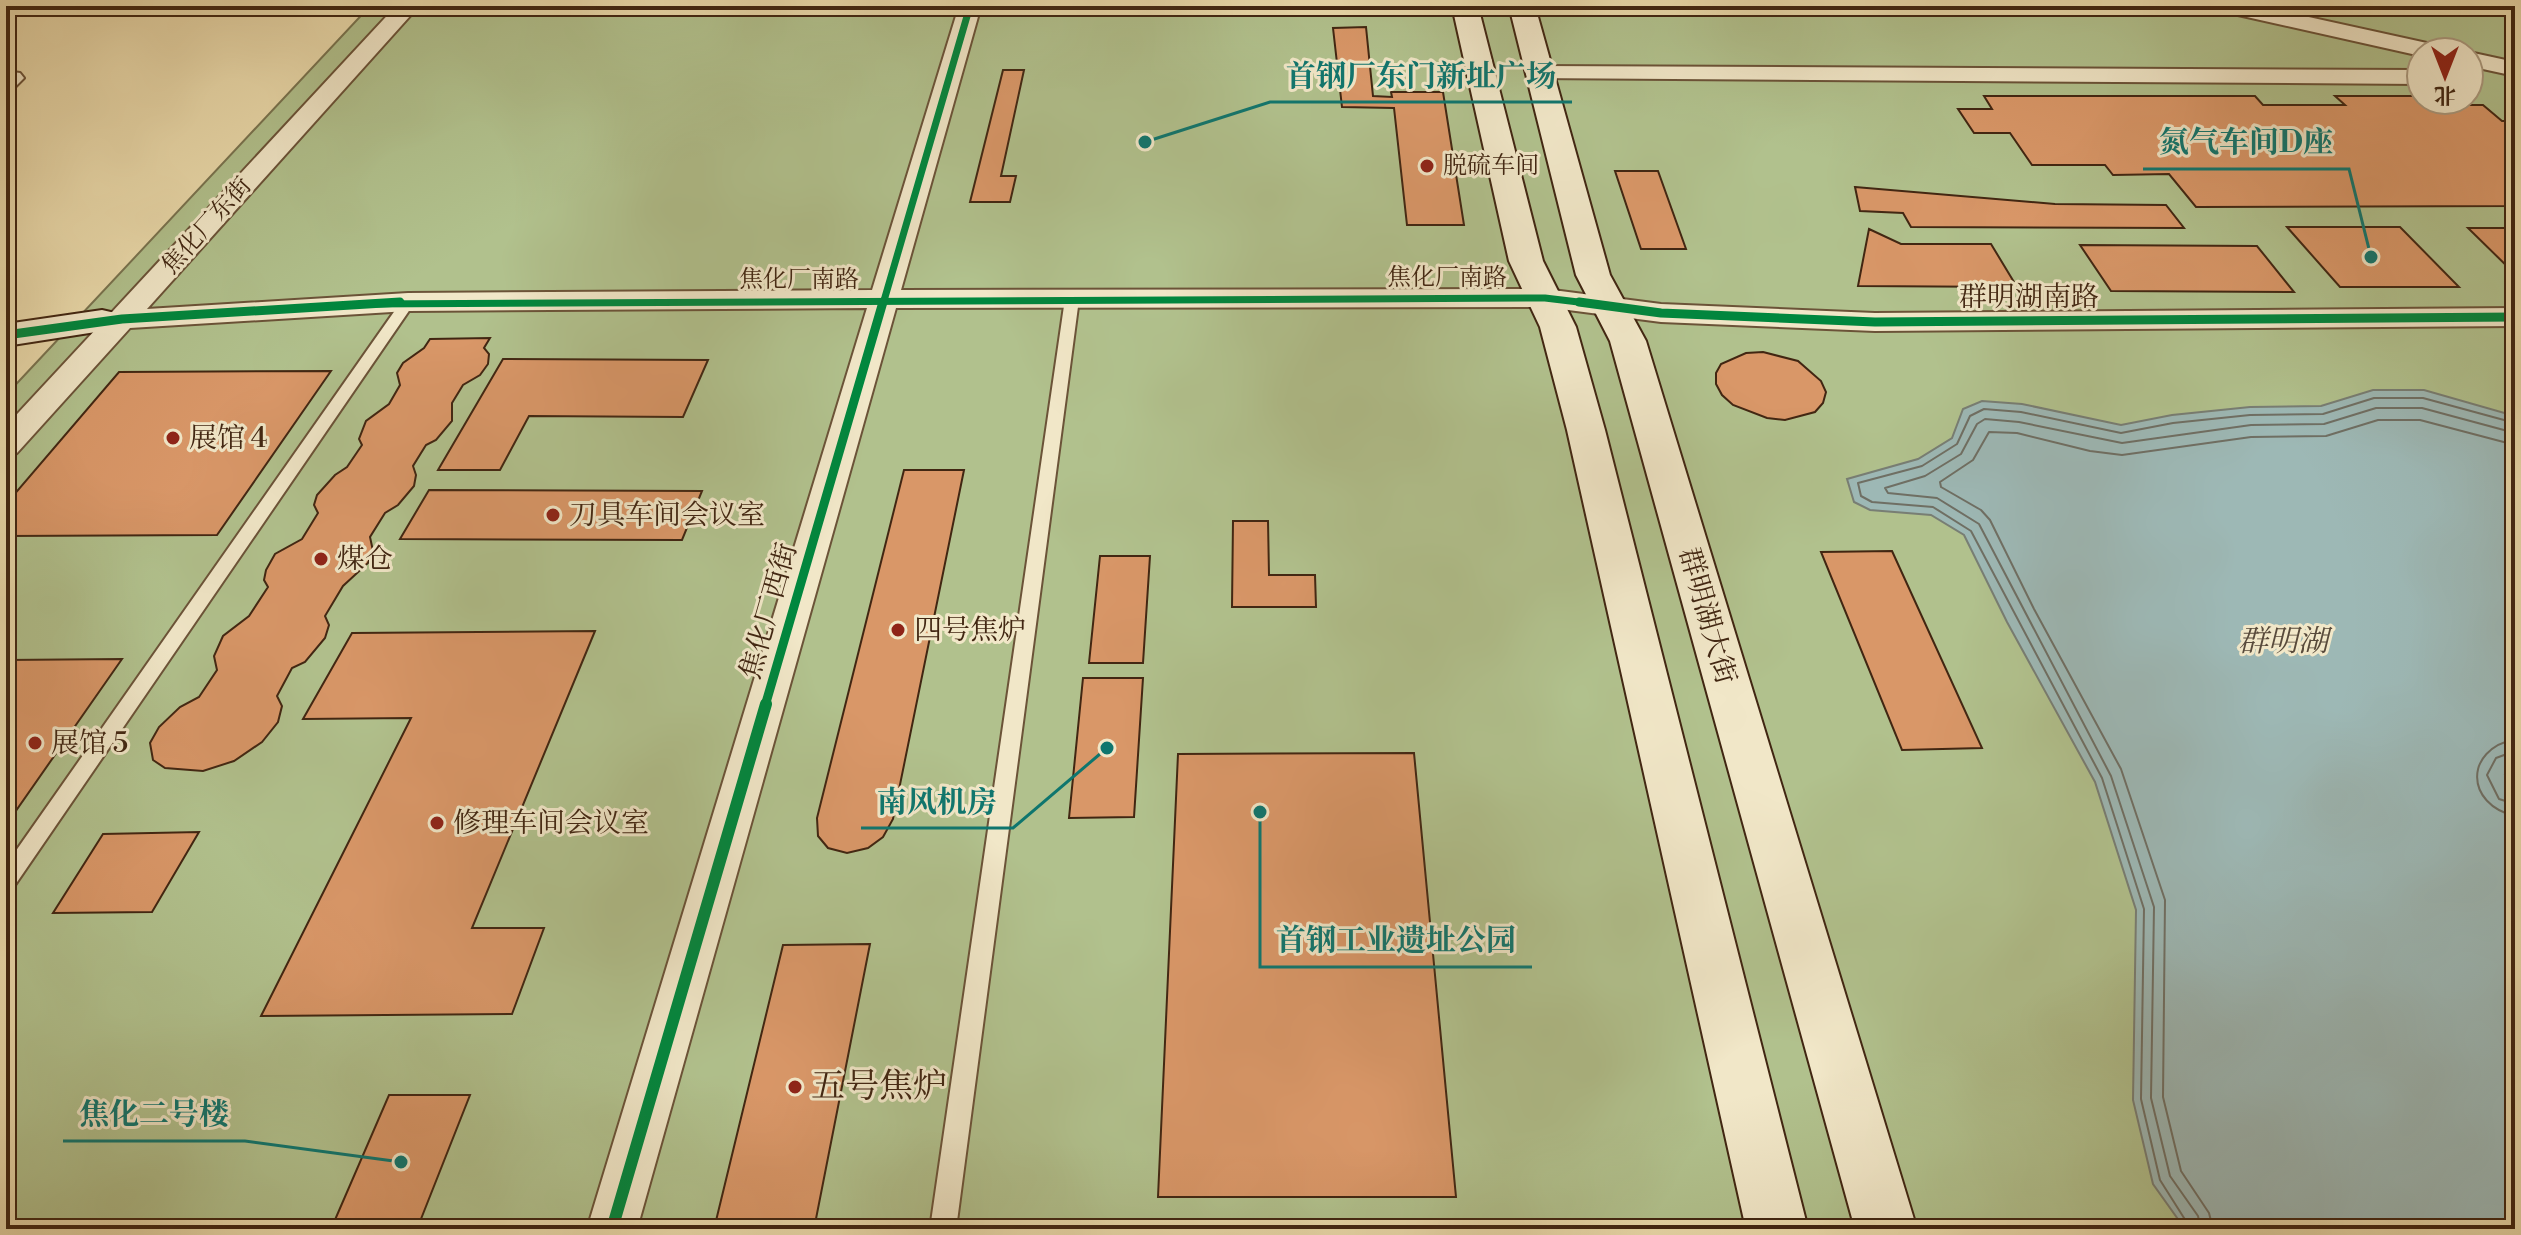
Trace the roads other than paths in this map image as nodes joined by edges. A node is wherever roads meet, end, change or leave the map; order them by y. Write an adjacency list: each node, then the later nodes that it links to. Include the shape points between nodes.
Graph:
1 (388, 6): 20 (street, 焦化厂东街)
2 (408, 6): 20 (street, 焦化厂东街)
3 (970, 6): 15 (street, 焦化厂西街)
4 (1465, 6): 14 (main road, via 1526,261)
5 (1522, 6): 10 (main road, 群明湖大街)
6 (2229, 6): 7 (street)
7 (2405, 45)
8 (2485, 62): 9 (street)
9 (2515, 69)
10 (1538, 73): 11 (street); 18 (main road, 群明湖大街, via 1593,275)
11 (2405, 77)
12 (2485, 86): 13 (street)
13 (2515, 92)
14 (1545, 298): 16 (street, 焦化厂南路); 18 (street, 群明湖南路); 27 (main road, via 1586,430)
15 (885, 299): 16 (street, 焦化厂南路); 17 (street, 焦化厂南路); 25 (street, 焦化厂西街)
16 (1072, 299): 26 (lane)
17 (408, 302): 20 (street, 焦化厂南路); 24 (lane)
18 (1610, 308): 19 (street, 群明湖南路, via 1875,322); 28 (main road, 群明湖大街, via 1628,341)
19 (2515, 317)
20 (112, 320): 21 (main road); 22 (street, 焦化厂东街); 23 (street, 焦化厂东街)
21 (6, 335)
22 (6, 424)
23 (6, 446)
24 (6, 882)
25 (612, 1229)
26 (943, 1229)
27 (1777, 1229)
28 (1886, 1229)

